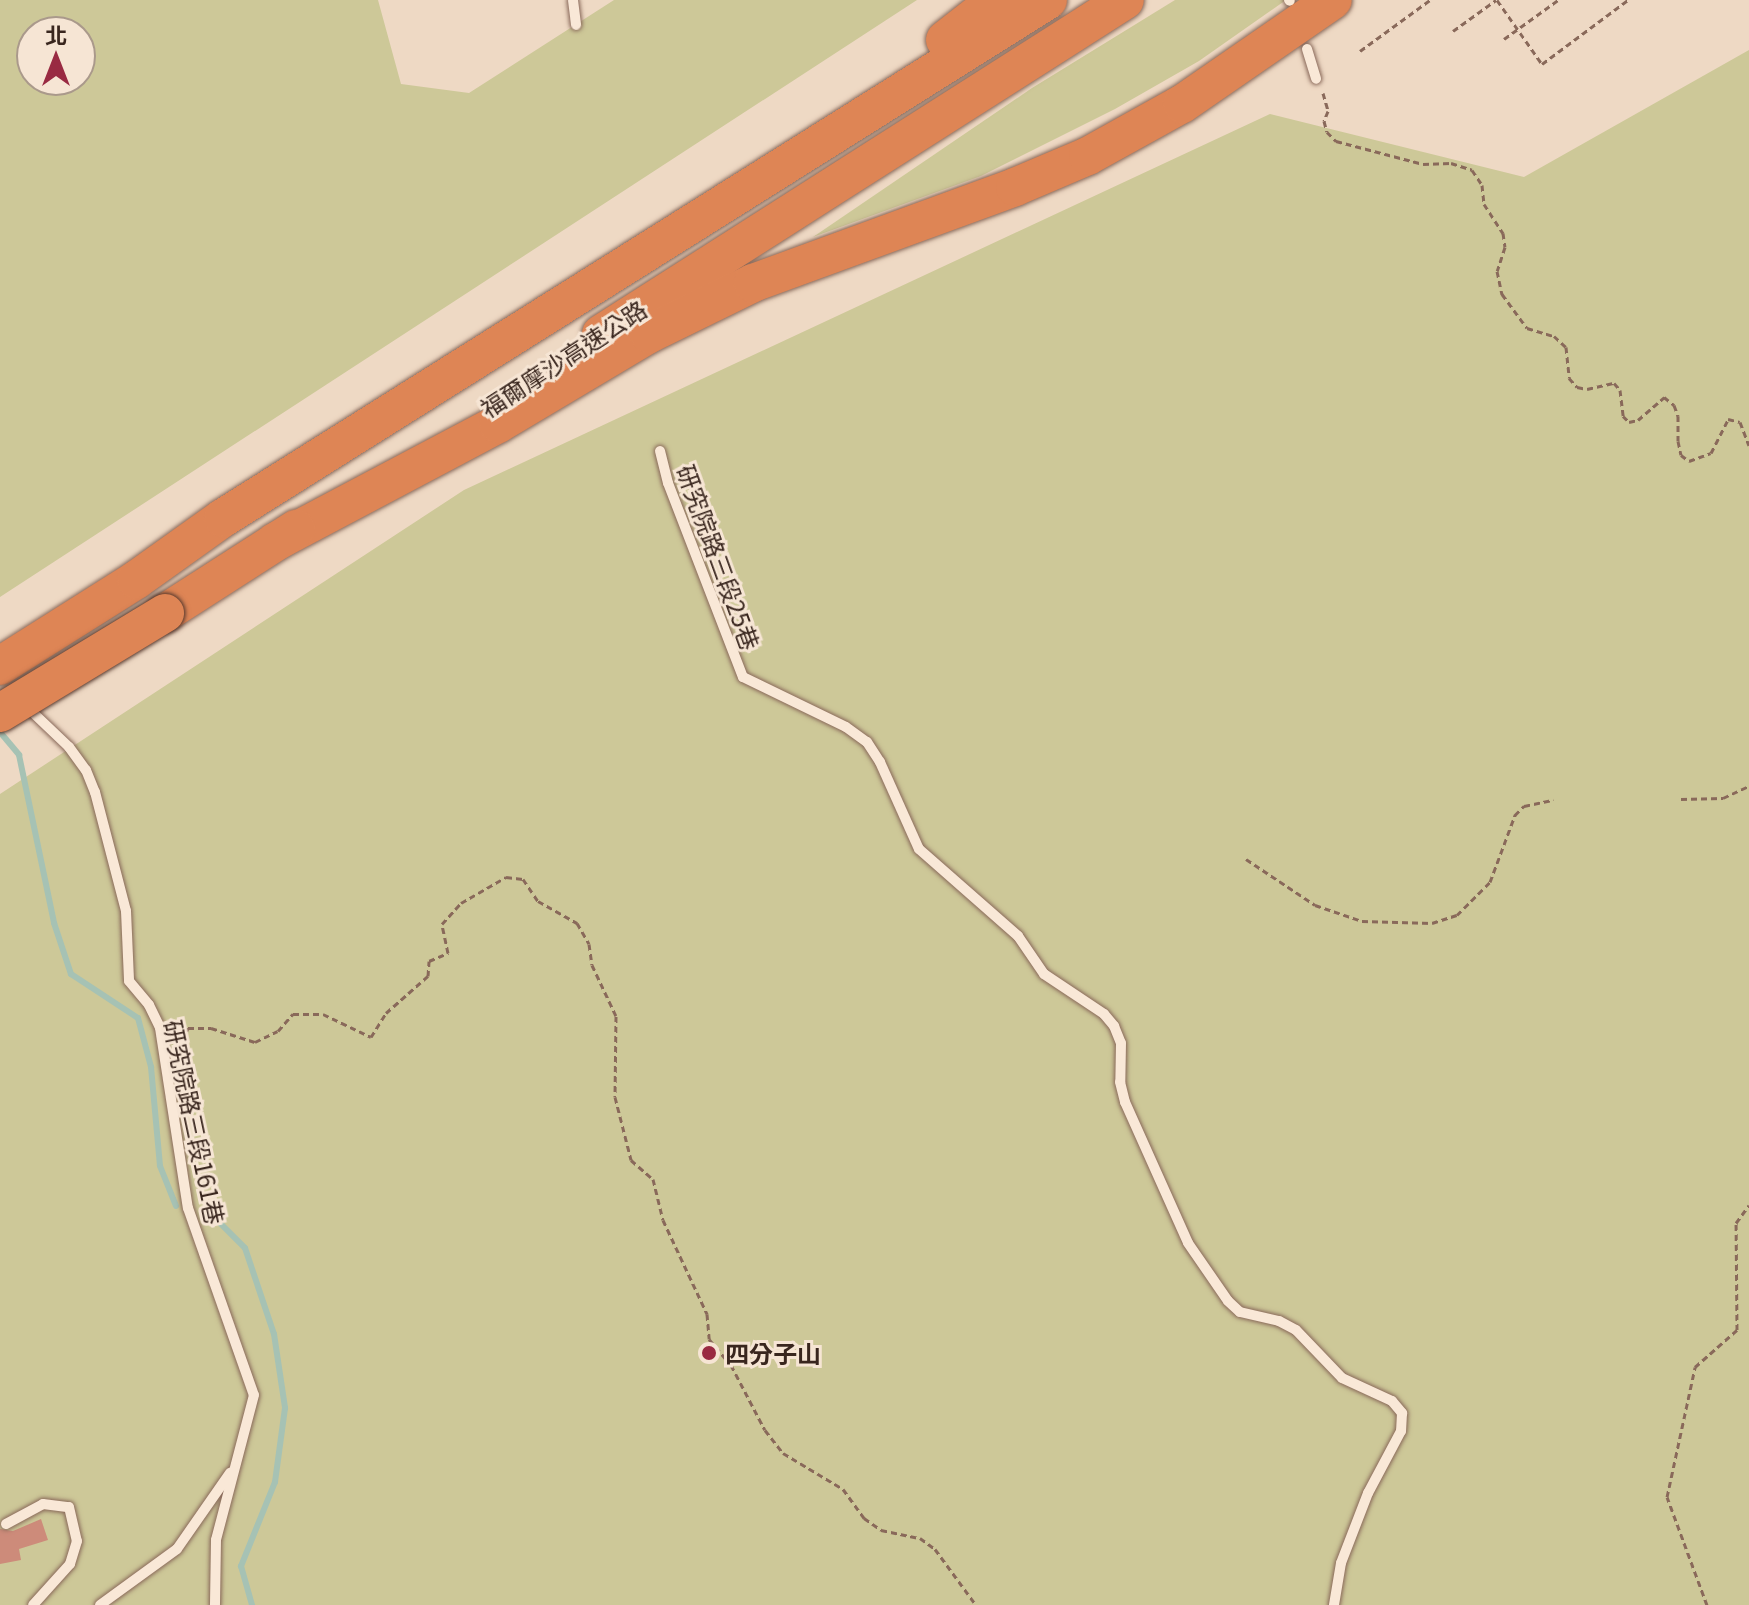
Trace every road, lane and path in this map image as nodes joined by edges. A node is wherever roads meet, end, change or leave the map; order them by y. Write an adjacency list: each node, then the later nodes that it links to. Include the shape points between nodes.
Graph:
1 (573, 0): 10 (lane)
2 (996, 0): 17 (highway)
3 (1048, 0): 17 (highway, 福爾摩沙高速公路)
4 (1333, 0): 20 (highway, via 1205,90 1088,156 753,283 649,334 498,424)
5 (1430, 0): 15 (path)
6 (1496, 0): 11 (path); 12 (path)
7 (1558, 0): 11 (path)
8 (1628, 0): 11 (path, via 1542,64)
9 (1124, 1): 20 (highway, 福爾摩沙高速公路)
10 (576, 25)
11 (1518, 29): 13 (path)
12 (1453, 31)
13 (1504, 39)
14 (1307, 49): 16 (lane)
15 (1360, 51)
16 (1316, 79): 18 (path, via 1326,102 1327,132 1336,141 1423,164 1451,163 1472,170 1482,185 1484,204 1503,233 1505,247 1497,271 1502,294 1527,328 1554,336 1566,347 1569,378 1577,387 1614,383 1629,422 1664,397 1674,405 1681,455 1689,461 1711,453 1728,419 1740,422)
17 (772, 177): 21 (highway, 福爾摩沙高速公路, via 223,518 136,580)
18 (1749, 445)
19 (660, 451): 34 (lane, 研究院路三段25巷, via 743,677 867,742 919,849 1018,936 1044,974 1114,1026 1121,1043 1125,1102 1188,1243 1228,1301 1240,1312 1296,1330 1342,1378 1392,1401 1402,1413 1401,1431 1368,1493 1341,1563)
20 (275, 542): 21 (highway, 福爾摩沙高速公路, bridge, via 165,613)
21 (4, 690): 26 (lane, 研究院路三段161巷, via 69,747 86,770 120,882 129,981 149,1005)
22 (1749, 786): 23 (path, via 1723,798)
23 (1681, 799)
24 (1553, 800): 25 (path, via 1524,806 1515,815 1490,882 1457,915 1432,923 1362,921 1315,905)
25 (1246, 859)
26 (167, 1060): 28 (lane, 研究院路三段161巷, via 188,1208 254,1395); 33 (path, via 178,1052 188,1028 211,1028 255,1042 278,1031 293,1014 323,1014 371,1037 386,1013 428,976 429,961 448,953 442,924 461,903 506,877 523,879 538,901 577,923 589,944 592,965 616,1016 615,1097 631,1160 653,1179 663,1220 707,1314 709,1339 731,1365 765,1430 783,1453 843,1489 864,1518 881,1530 910,1534 935,1549)
27 (1749, 1205): 35 (path, via 1736,1223 1737,1330 1695,1367 1667,1497)
28 (236, 1465): 31 (lane, via 177,1549); 32 (lane, 研究院路三段161巷, via 216,1540)
29 (6, 1524): 30 (lane, via 43,1504 69,1507 77,1541 70,1564)
30 (33, 1605)
31 (100, 1605)
32 (215, 1605)
33 (976, 1605)
34 (1334, 1605)
35 (1707, 1605)

